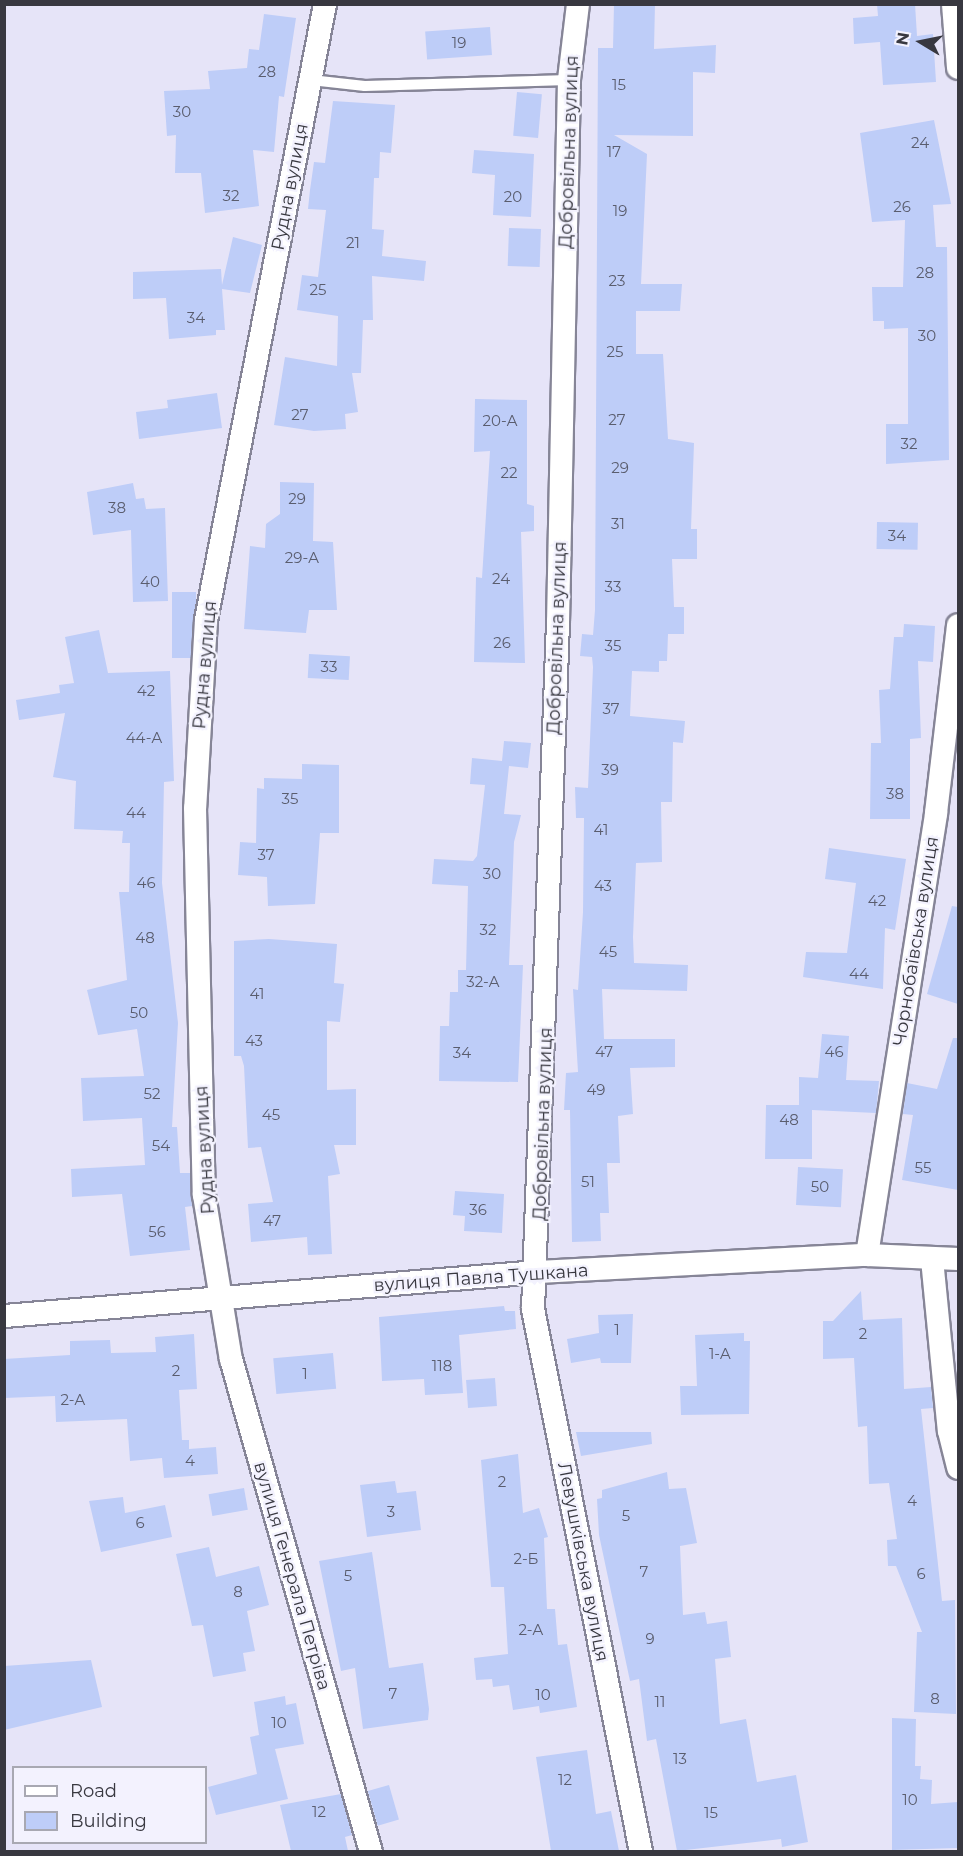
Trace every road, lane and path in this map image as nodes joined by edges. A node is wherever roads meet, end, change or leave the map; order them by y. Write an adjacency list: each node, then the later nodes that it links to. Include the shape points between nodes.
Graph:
1 (325, 4): 5 (street, Рудна вулиця)
2 (578, 4): 6 (street, Добровільна вулиця)
3 (953, 4): 4 (street)
4 (958, 68)
5 (311, 80): 6 (lane, via 365,86); 12 (street, Рудна вулиця, via 206,620 195,808 204,1195)
6 (569, 80): 11 (street, Добровільна вулиця)
7 (958, 626): 8 (street, Чорнобаївська вулиця, via 936,813)
8 (867, 1256): 9 (street, вулиця Павла Тушкана); 11 (street, вулиця Павла Тушкана)
9 (932, 1259): 10 (street, вулиця Павла Тушкана); 14 (street, via 949,1431)
10 (958, 1259)
11 (538, 1272): 12 (street, вулиця Павла Тушкана); 16 (street, Левушківська вулиця, via 536,1335)
12 (222, 1299): 13 (street, вулиця Павла Тушкана); 15 (street, вулиця Генерала Петріва, via 234,1370)
13 (4, 1316)
14 (958, 1468)
15 (370, 1851)
16 (641, 1851)

